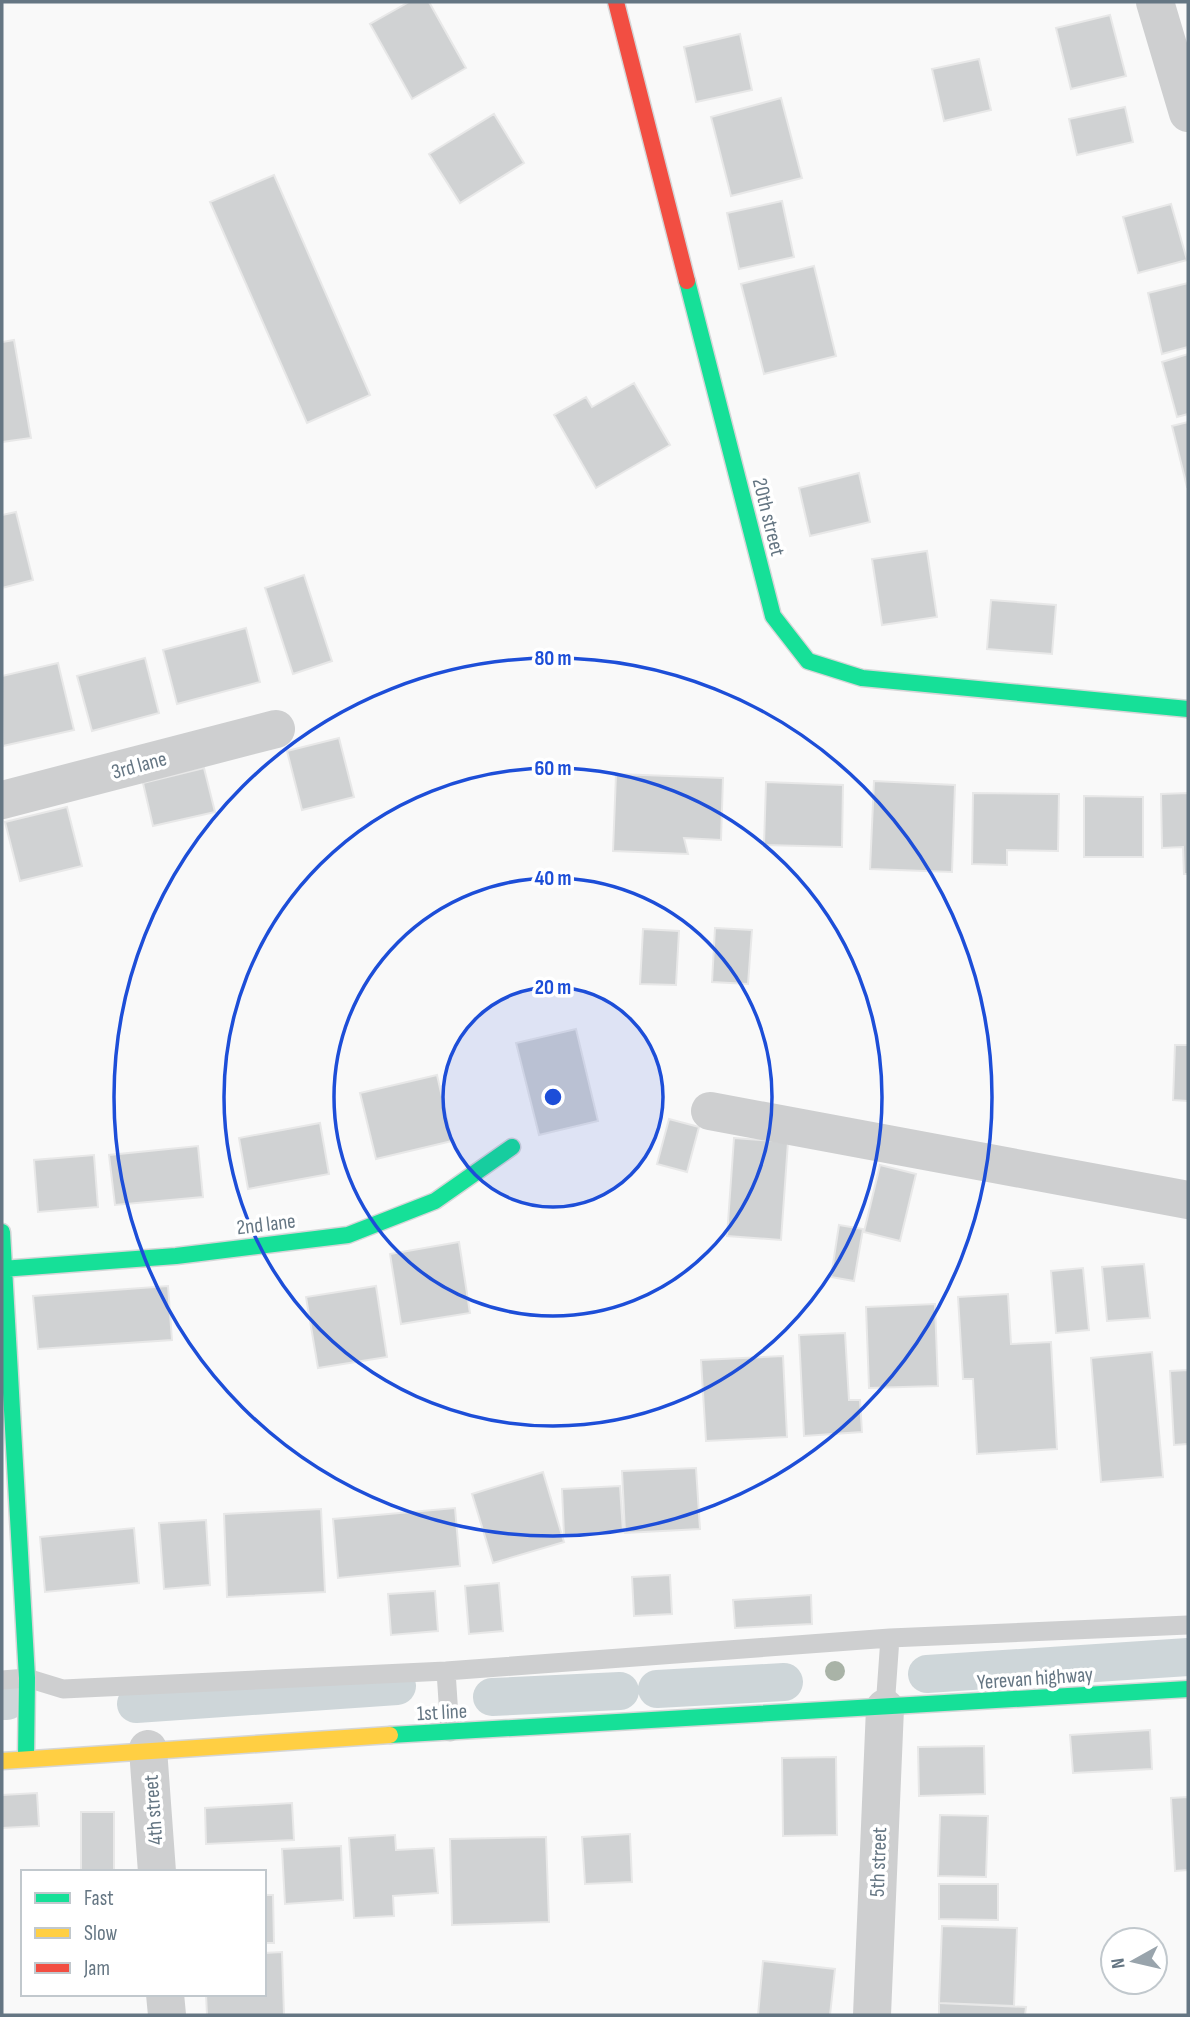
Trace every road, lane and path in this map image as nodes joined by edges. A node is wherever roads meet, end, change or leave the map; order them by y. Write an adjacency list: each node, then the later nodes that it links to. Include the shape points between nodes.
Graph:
1 (616, 2): 4 (street, 20th street, via 773,616 808,661 862,678)
2 (1155, 2): 3 (street)
3 (1188, 113)
4 (1188, 709)
5 (276, 729): 6 (street, 3rd lane)
6 (2, 800)
7 (710, 1111): 9 (street)
8 (512, 1147): 11 (street, 2nd lane, via 435,1201 348,1235 176,1256)
9 (1188, 1200)
10 (2, 1232): 11 (street)
11 (4, 1269): 15 (street)
12 (1188, 1625): 13 (lane)
13 (890, 1638): 14 (lane); 18 (lane)
14 (446, 1671): 15 (lane, via 63,1689); 19 (lane)
15 (27, 1678): 16 (lane); 21 (street)
16 (2, 1680)
17 (1188, 1689): 18 (street, Yerevan highway)
18 (885, 1708): 19 (street, 1st line); 24 (street, 5th street)
19 (450, 1732): 20 (street, 1st line)
20 (148, 1749): 21 (street, 1st line); 23 (street, 4th street)
21 (26, 1758): 22 (street, 1st line)
22 (2, 1760)
23 (157, 1870)
24 (872, 2015)

